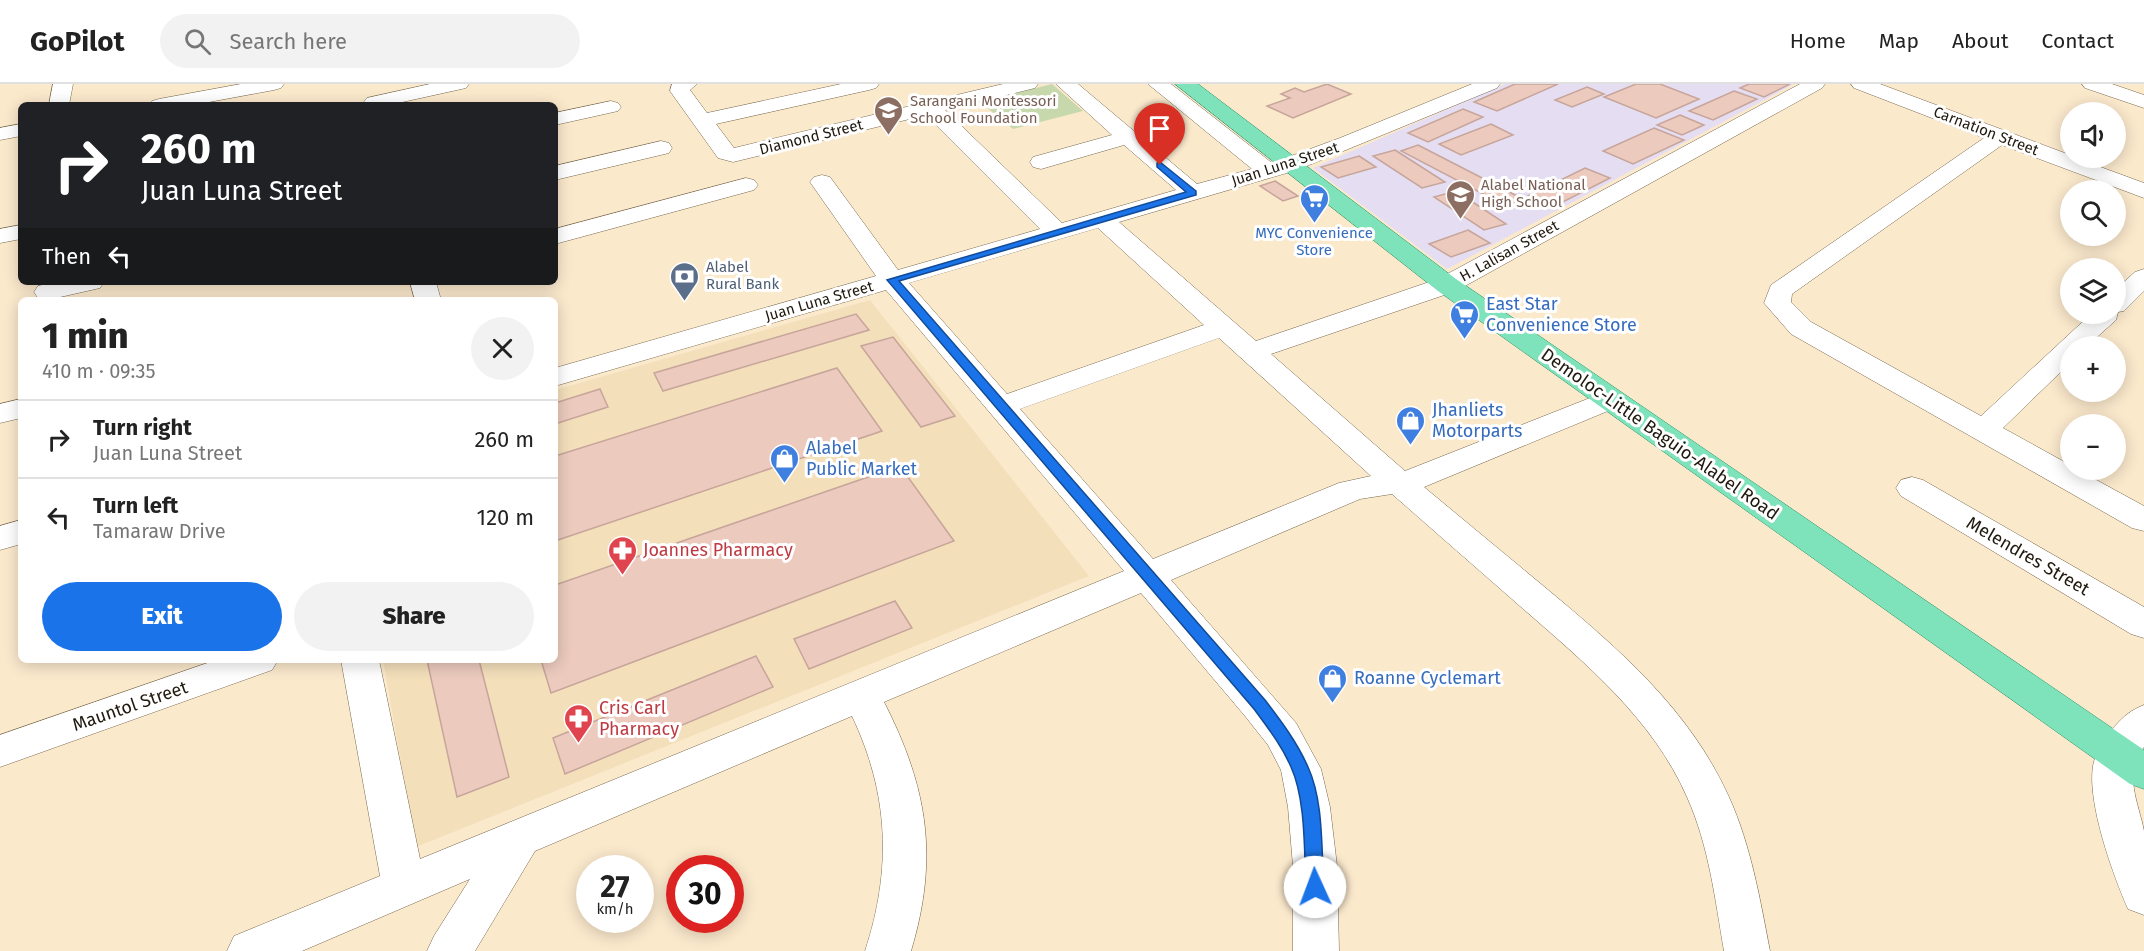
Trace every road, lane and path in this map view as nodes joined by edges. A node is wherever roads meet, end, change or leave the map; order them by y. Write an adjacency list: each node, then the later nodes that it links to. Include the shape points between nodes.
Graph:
1 (63, 84): 15 (street)
2 (273, 84): 16 (street)
3 (459, 84): 14 (street)
4 (869, 84): 21 (street)
5 (1028, 84): 19 (street, Diamond Street)
6 (1066, 84): 24 (street)
7 (1158, 84): 28 (street)
8 (1185, 84): 28 (main road, Demoloc-Little Baguio-Alabel Road)
9 (1490, 84): 28 (street, Juan Luna Street)
10 (1815, 84): 42 (street, H. Lalisan Street)
11 (1861, 84): 25 (street, Carnation Street)
12 (2092, 84): 17 (street)
13 (684, 85): 21 (street, via 680,91)
14 (373, 97)
15 (60, 102)
16 (175, 102)
17 (2144, 102)
18 (611, 107): 20 (street)
19 (931, 108): 21 (street, Diamond Street, via 733,155 726,153); 35 (street)
20 (558, 118)
21 (702, 121)
22 (18, 131): 23 (street)
23 (0, 134)
24 (1128, 136): 27 (street); 33 (street)
25 (2000, 136): 32 (street, Carnation Street); 55 (street, via 1780,291 1777,303 1801,328)
26 (661, 148): 29 (street)
27 (1041, 162)
28 (1279, 168): 33 (street, Juan Luna Street); 42 (main road, Demoloc-Little Baguio-Alabel Road)
29 (558, 172)
30 (822, 182): 40 (street)
31 (746, 185): 38 (street)
32 (2144, 191)
33 (1193, 193): 34 (street, Juan Luna Street)
34 (1102, 219): 35 (street, Juan Luna Street); 46 (street)
35 (1057, 232): 40 (street, Juan Luna Street)
36 (18, 233): 37 (street)
37 (0, 236)
38 (558, 236)
39 (2144, 277): 44 (street)
40 (892, 280): 50 (street, Juan Luna Street); 52 (street)
41 (78, 285): 43 (street)
42 (1447, 285): 48 (street, H. Lalisan Street); 51 (main road, Demoloc-Little Baguio-Alabel Road)
43 (47, 292)
44 (2126, 294)
45 (2095, 324): 47 (street)
46 (1224, 327): 48 (street); 52 (street)
47 (2083, 336)
48 (1251, 352): 56 (street)
49 (2060, 357): 55 (street)
50 (558, 376)
51 (1610, 400): 56 (street); 68 (main road, Demoloc-Little Baguio-Alabel Road)
52 (1000, 406): 61 (street)
53 (18, 409): 54 (street)
54 (0, 414)
55 (1983, 430): 58 (street)
56 (1399, 483): 61 (street, via 1350,491); 76 (street, via 1601,655 1660,718 1700,780 1718,822)
57 (1912, 488): 62 (street, Melendres Street)
58 (2144, 520)
59 (18, 533): 60 (street)
60 (0, 538)
61 (1147, 576): 65 (street); 75 (street, via 1259,705 1282,734 1301,769 1315,866)
62 (2144, 624)
63 (250, 663): 67 (street, Mauntol Street)
64 (361, 663): 70 (street)
65 (861, 695): 69 (street); 74 (street, via 883,738 898,782 904,831 903,886)
66 (2144, 721): 68 (street)
67 (0, 751)
68 (2130, 763): 71 (street, via 2113,783 2117,812)
69 (521, 837): 70 (street); 73 (street)
70 (404, 886): 72 (street)
71 (2144, 895)
72 (250, 951)
73 (450, 951)
74 (888, 951)
75 (1316, 951)
76 (1747, 951)

